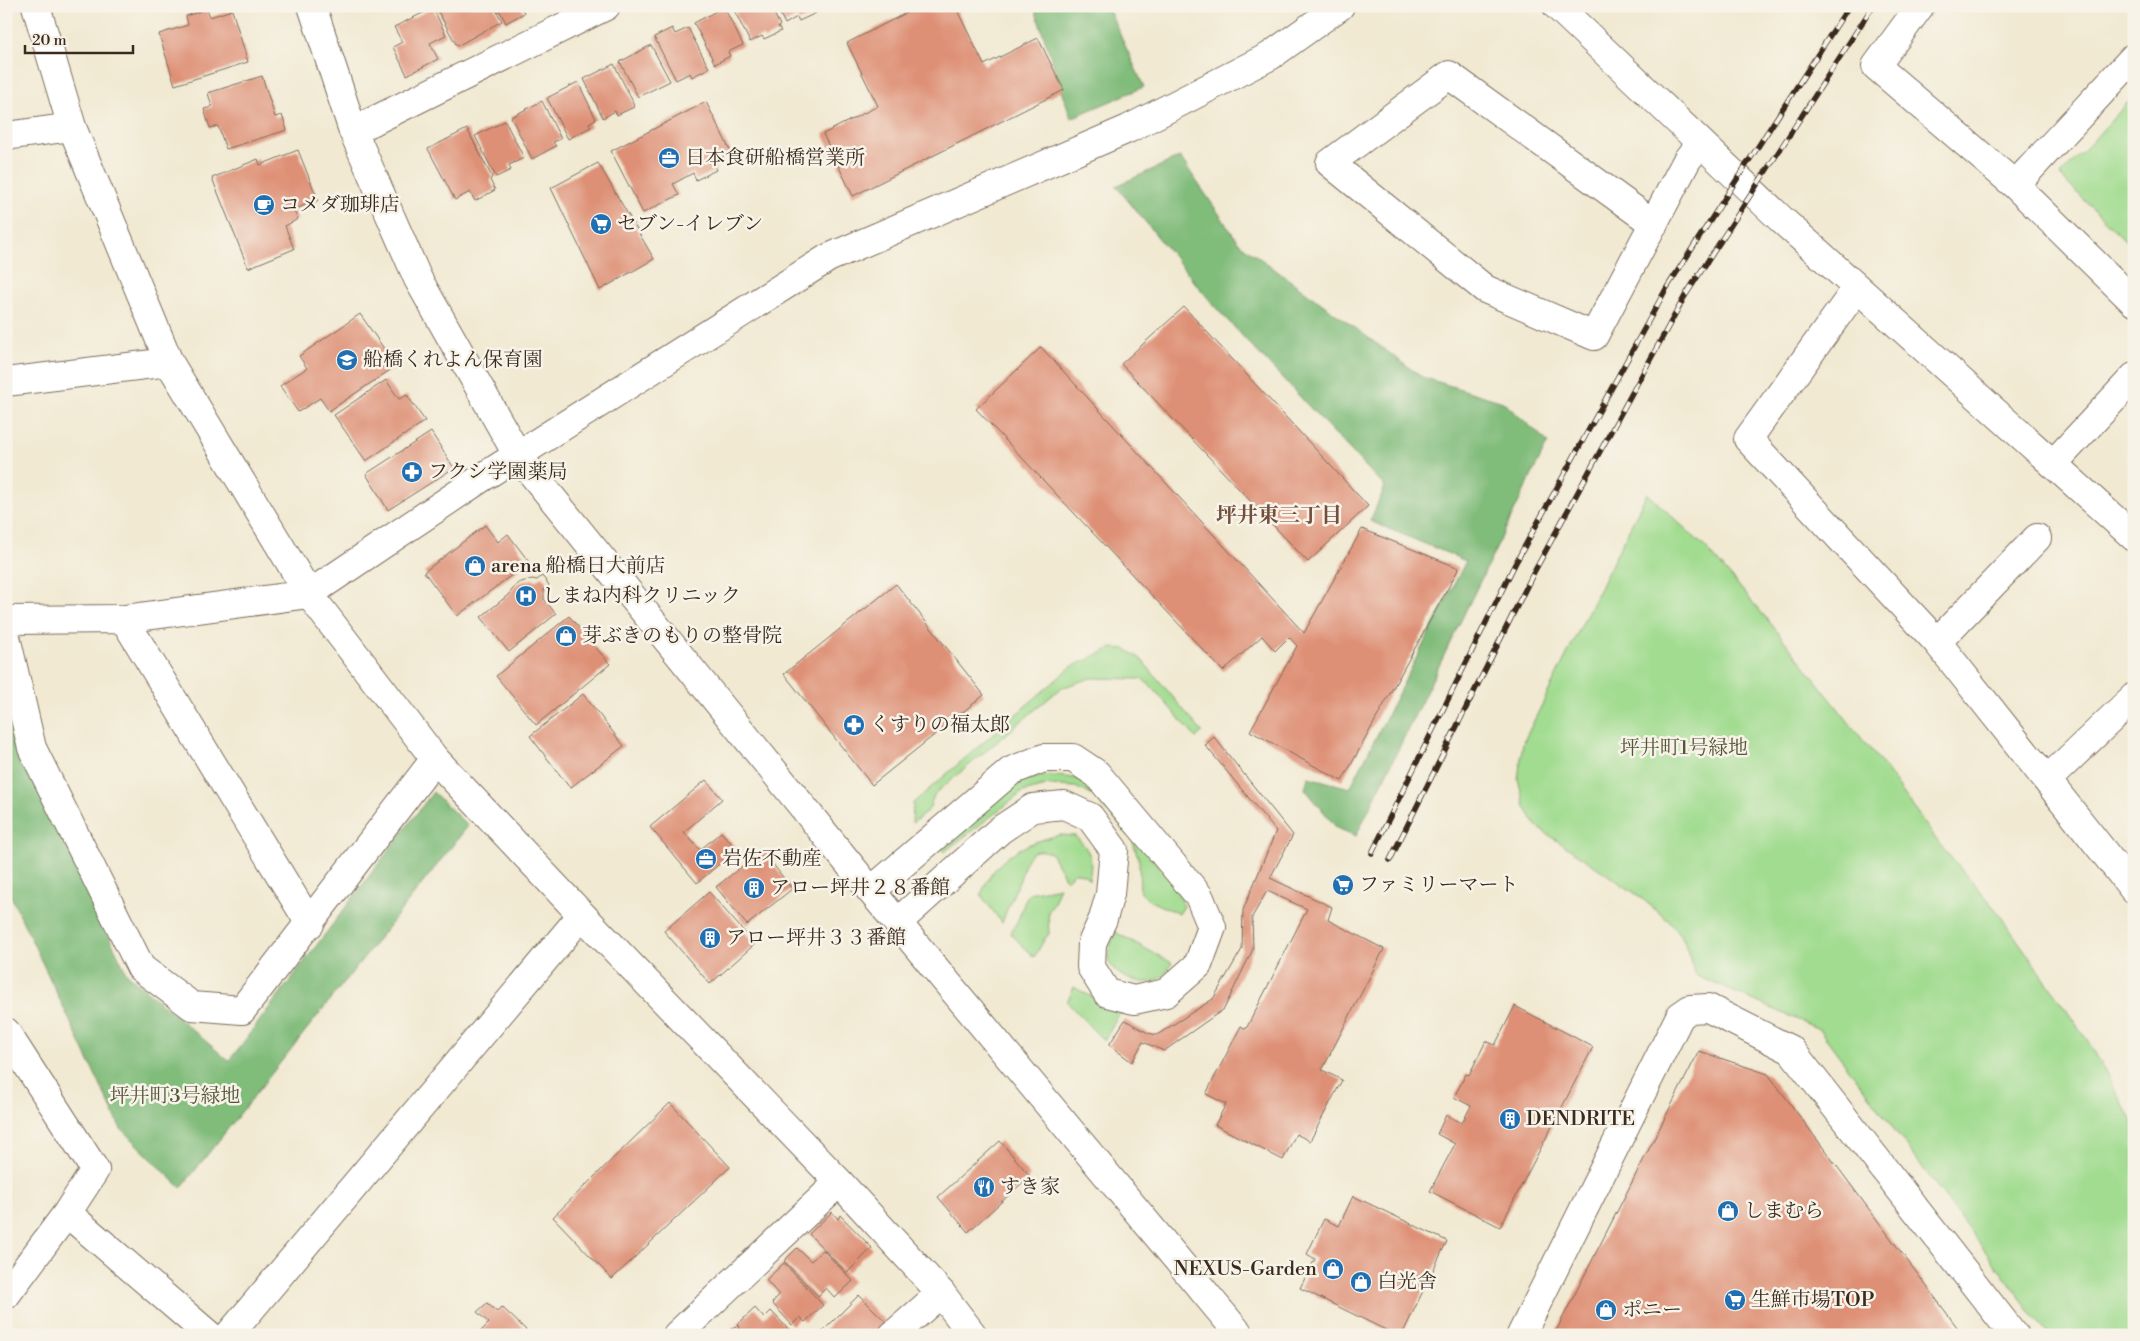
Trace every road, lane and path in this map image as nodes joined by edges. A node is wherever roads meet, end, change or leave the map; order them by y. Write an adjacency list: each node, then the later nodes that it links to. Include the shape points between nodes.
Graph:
1 (36, 6): 8 (street)
2 (312, 6): 9 (street)
3 (606, 6): 9 (street)
4 (1340, 6): 19 (street, via 1270,56 1212,88 1128,129 828,258)
5 (1557, 6): 11 (street)
6 (1920, 6): 12 (street, via 1876,66)
7 (2134, 57): 12 (street)
8 (72, 127): 10 (street); 16 (street)
9 (352, 131): 19 (street, via 418,278)
10 (6, 136)
11 (1700, 143): 13 (street); 14 (street)
12 (2016, 185): 15 (street)
13 (1654, 224): 13 (street, via 1594,336 1485,289 1330,163 1448,75)
14 (1857, 288): 20 (street); 27 (street, via 1748,439)
15 (2134, 302)
16 (169, 362): 18 (street); 23 (street)
17 (2134, 377): 20 (street)
18 (6, 382)
19 (518, 456): 23 (street); 32 (street)
20 (2052, 464): 21 (street)
21 (2134, 537)
22 (2037, 538): 27 (street)
23 (310, 594): 24 (street); 29 (street)
24 (124, 619): 25 (street); 35 (street)
25 (6, 620)
26 (6, 637): 35 (street, via 32,748 141,968 192,1006 242,1010)
27 (1937, 642): 30 (street)
28 (2134, 697): 30 (street)
29 (435, 759): 33 (street); 35 (street)
30 (2047, 780): 31 (street)
31 (2134, 890)
32 (871, 891): 34 (street); 34 (street, via 1010,770 1044,758 1073,758 1097,774 1199,896 1212,927 1198,965 1166,993 1134,1000 1108,992 1091,968 1091,959 1092,943 1110,894 1114,850 1090,817 1064,805 1033,808 1000,830)
33 (582, 915): 37 (street); 42 (street)
34 (898, 922): 46 (street)
35 (310, 924)
36 (6, 1032): 38 (street, via 95,1170)
37 (839, 1182): 39 (street); 43 (street)
38 (67, 1213): 40 (street); 41 (street)
39 (941, 1294): 44 (street); 45 (street)
40 (6, 1295)
41 (210, 1335)
42 (230, 1335)
43 (677, 1335)
44 (893, 1335)
45 (973, 1335)
46 (1240, 1335)
47 (1521, 1335): 48 (street, via 1680,1016 1690,1009 1708,1008 1791,1050)
48 (2014, 1335)

